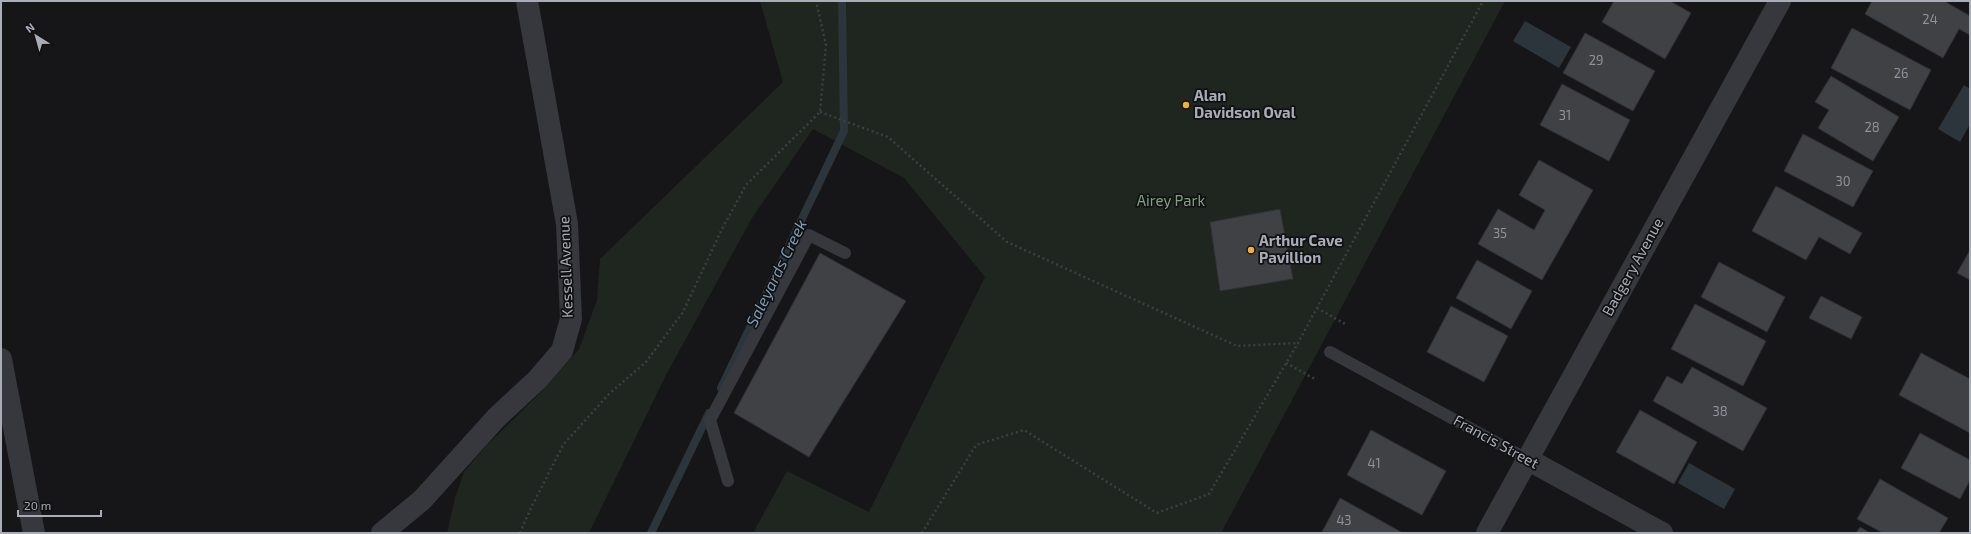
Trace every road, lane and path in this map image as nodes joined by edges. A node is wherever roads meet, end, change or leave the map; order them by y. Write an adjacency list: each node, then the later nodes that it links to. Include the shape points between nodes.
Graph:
1 (527, 1): 17 (street, Kessell Avenue, via 567,224 570,319 562,351 537,380 497,417 422,500)
2 (816, 1): 5 (path, via 826,45)
3 (1483, 1): 7 (path)
4 (1780, 1): 14 (street, Badgery Avenue)
5 (820, 112): 9 (path, via 888,137 1006,242 1236,346); 18 (path, via 746,185 722,229 684,312 646,362 609,394 563,445)
6 (845, 253): 15 (lane, via 809,235 710,420)
7 (1317, 308): 8 (path); 9 (path)
8 (1345, 324)
9 (1298, 343): 12 (path)
10 (1330, 352): 14 (lane, Francis Street)
11 (1, 359): 16 (street)
12 (1286, 363): 13 (path); 19 (path, via 1209,494 1156,513 1024,430 976,445)
13 (1315, 378)
14 (1527, 459): 20 (street, Badgery Avenue); 21 (street, Francis Street)
15 (728, 481)
16 (34, 533)
17 (382, 533)
18 (520, 533)
19 (922, 533)
20 (1487, 533)
21 (1662, 533)

